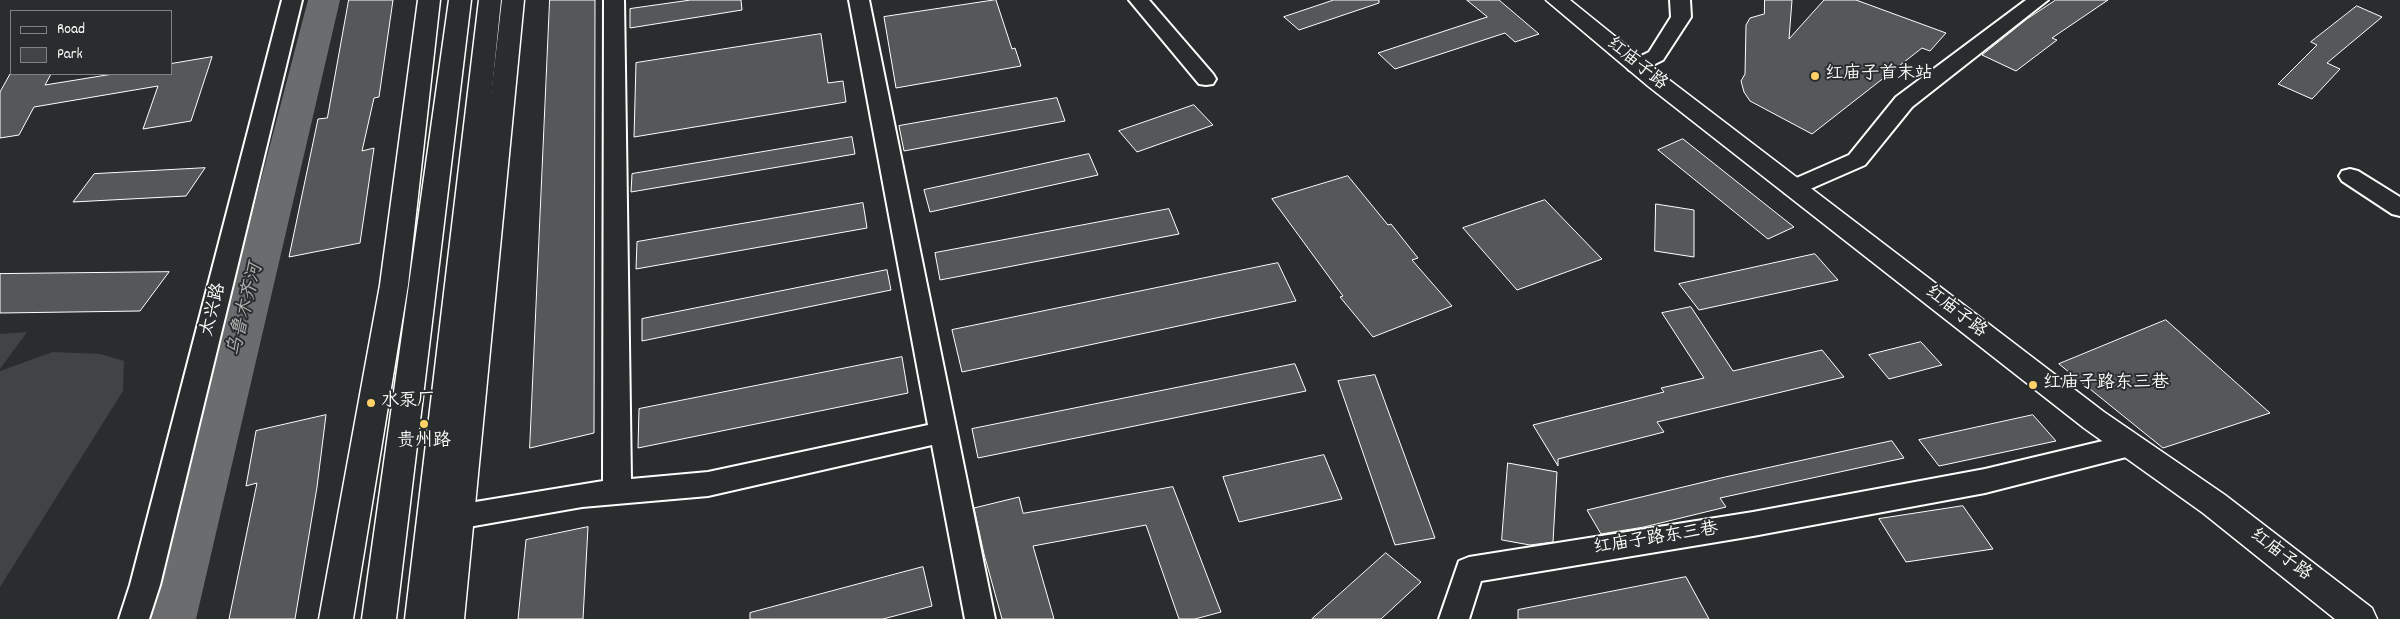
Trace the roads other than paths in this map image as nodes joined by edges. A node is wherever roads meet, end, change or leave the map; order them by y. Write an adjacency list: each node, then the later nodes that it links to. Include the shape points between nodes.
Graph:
1 (292, 0): 21 (street, 太兴路, via 146,585)
2 (429, 0): 22 (main road, via 394,285)
3 (460, 0): 23 (main road)
4 (490, 0): 24 (main road)
5 (513, 0): 20 (main road)
6 (614, 0): 19 (street)
7 (859, 0): 17 (street)
8 (1139, 0): 13 (street)
9 (1557, 0): 12 (main road, 红庙子路)
10 (1680, 0): 12 (street, via 1680,17 1656,56)
11 (2038, 0): 15 (street, via 1904,102 1857,160)
12 (1636, 66): 15 (main road, 红庙子路)
13 (1206, 78)
14 (2350, 176): 16 (street)
15 (1793, 188): 18 (main road, 红庙子路)
16 (2400, 208)
17 (944, 432): 19 (street, via 708,484); 26 (street)
18 (2128, 446): 27 (street, 红庙子路东三巷, via 1985,481 1754,524 1469,570); 28 (main road, 红庙子路, via 2214,504)
19 (617, 491): 20 (street)
20 (457, 517): 25 (main road)
21 (134, 619)
22 (336, 619)
23 (379, 619)
24 (422, 619)
25 (446, 619)
26 (980, 619)
27 (1454, 619)
28 (2360, 619)

